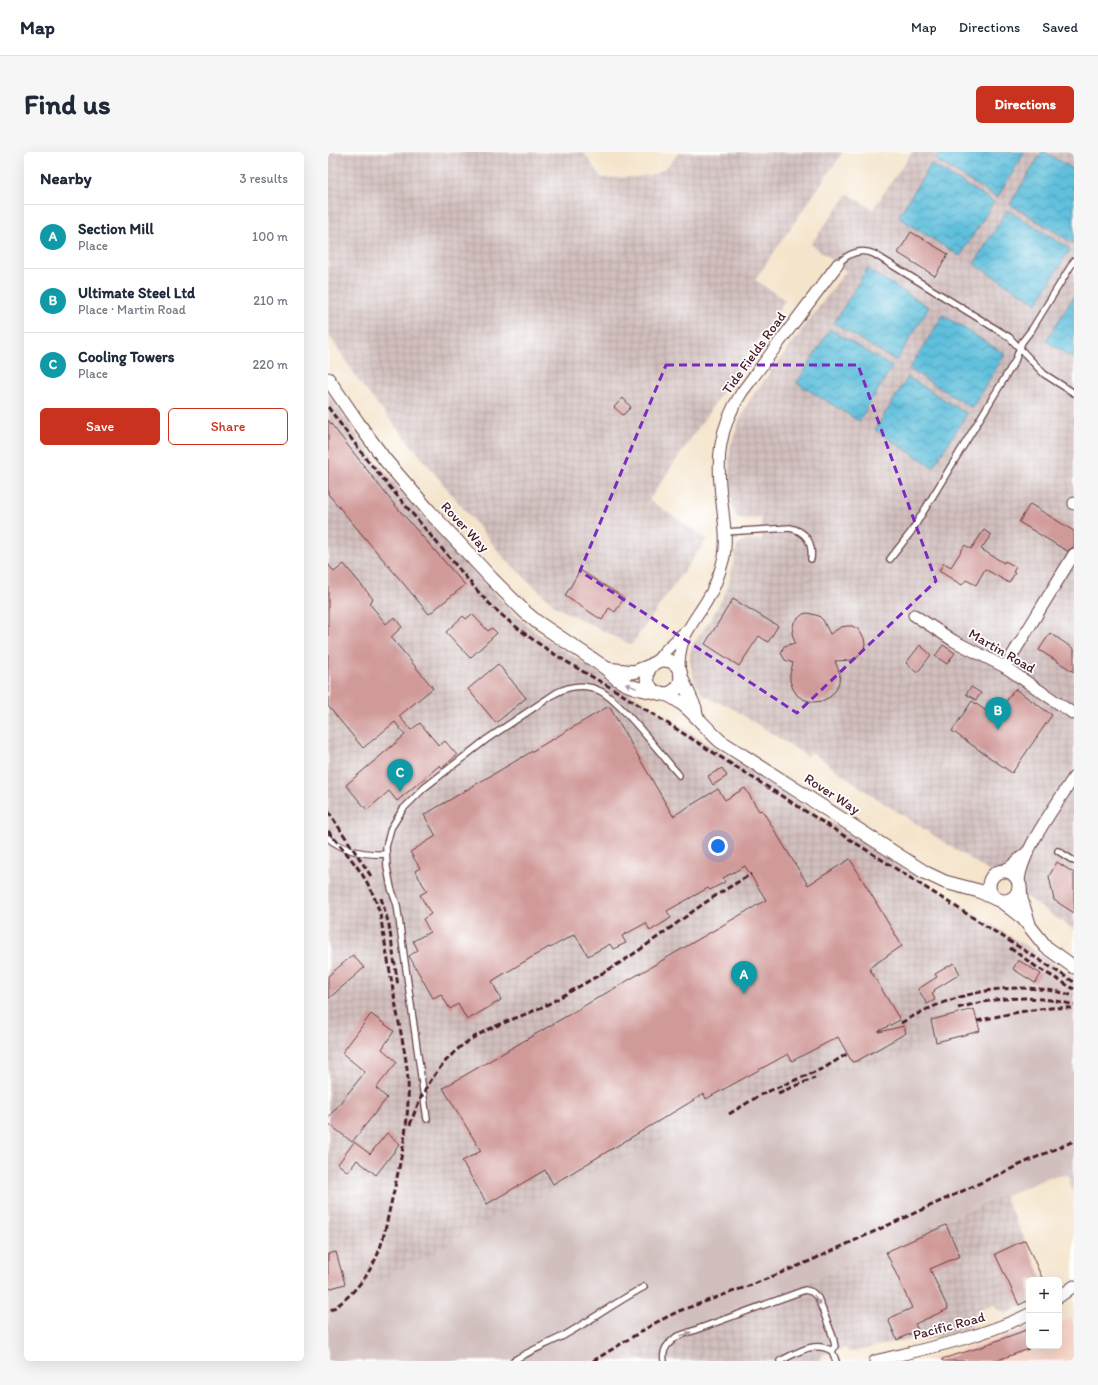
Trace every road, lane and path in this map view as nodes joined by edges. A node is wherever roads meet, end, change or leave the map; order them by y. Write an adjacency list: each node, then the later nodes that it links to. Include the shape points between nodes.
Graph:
1 (1074, 261): 3 (lane)
2 (838, 264): 3 (lane, via 852,253 870,252 1009,337); 6 (street, Tide Fields Road, via 742,392 728,418 720,445 718,464)
3 (1020, 348): 5 (lane, via 1044,374); 9 (lane, via 1016,361 911,532)
4 (328, 379): 14 (street, Rover Way, via 386,461 492,579 537,622)
5 (1074, 393)
6 (725, 532): 8 (lane, via 795,529 802,532 810,543); 11 (street, Tide Fields Road, via 724,555 718,578)
7 (1074, 554): 13 (street)
8 (811, 559)
9 (890, 559)
10 (914, 615): 13 (street, Martin Road, via 954,641)
11 (689, 629): 12 (street, Tide Fields Road); 15 (street, Tide Fields Road, via 683,641)
12 (654, 664): 14 (street, Rover Way, via 634,672); 15 (street, via 661,660 671,661); 16 (street, via 649,670 647,680 652,689)
13 (1005, 667): 17 (street, Martin Road)
14 (607, 669): 16 (street, Rover Way, one-way to 14, via 626,684 612,676)
15 (680, 672): 16 (street, via 677,687 670,693); 18 (street, Rover Way)
16 (663, 693): 18 (street, Rover Way, via 674,698)
17 (1074, 714)
18 (696, 716): 28 (street, Rover Way, via 711,733 740,754 926,873)
19 (680, 775): 24 (lane, via 629,716 607,695 590,688 570,687 556,693 497,732 417,795 395,821 387,841)
20 (1074, 777): 22 (street)
21 (328, 838): 24 (lane, via 340,846 355,851)
22 (1029, 850): 26 (street); 27 (street)
23 (1058, 851): 25 (lane)
24 (386, 854): 32 (lane, via 391,888 400,919)
25 (1074, 861)
26 (997, 874): 27 (street, via 1010,872); 28 (street, Rover Way, via 982,882); 29 (street, via 990,881 990,891)
27 (1019, 883): 29 (street, via 1019,891 1014,898 1010,901); 30 (street, Rover Way)
28 (959, 886): 29 (street, Rover Way, via 983,892)
29 (998, 900): 30 (street, Rover Way, via 1015,911)
30 (1030, 926): 31 (street, Rover Way, via 1046,947)
31 (1074, 967)
32 (427, 1119)
33 (1074, 1286): 35 (street)
34 (644, 1287): 38 (lane, via 571,1332)
35 (1062, 1294)
36 (1026, 1315): 42 (street, Pacific Road, via 971,1338)
37 (832, 1351): 39 (lane, one-way to 37, via 663,1352 676,1338 805,1290 818,1298 833,1337); 40 (lane, via 820,1346 812,1347); 41 (lane)
38 (513, 1361)
39 (664, 1361)
40 (780, 1361)
41 (836, 1361)
42 (875, 1361)

